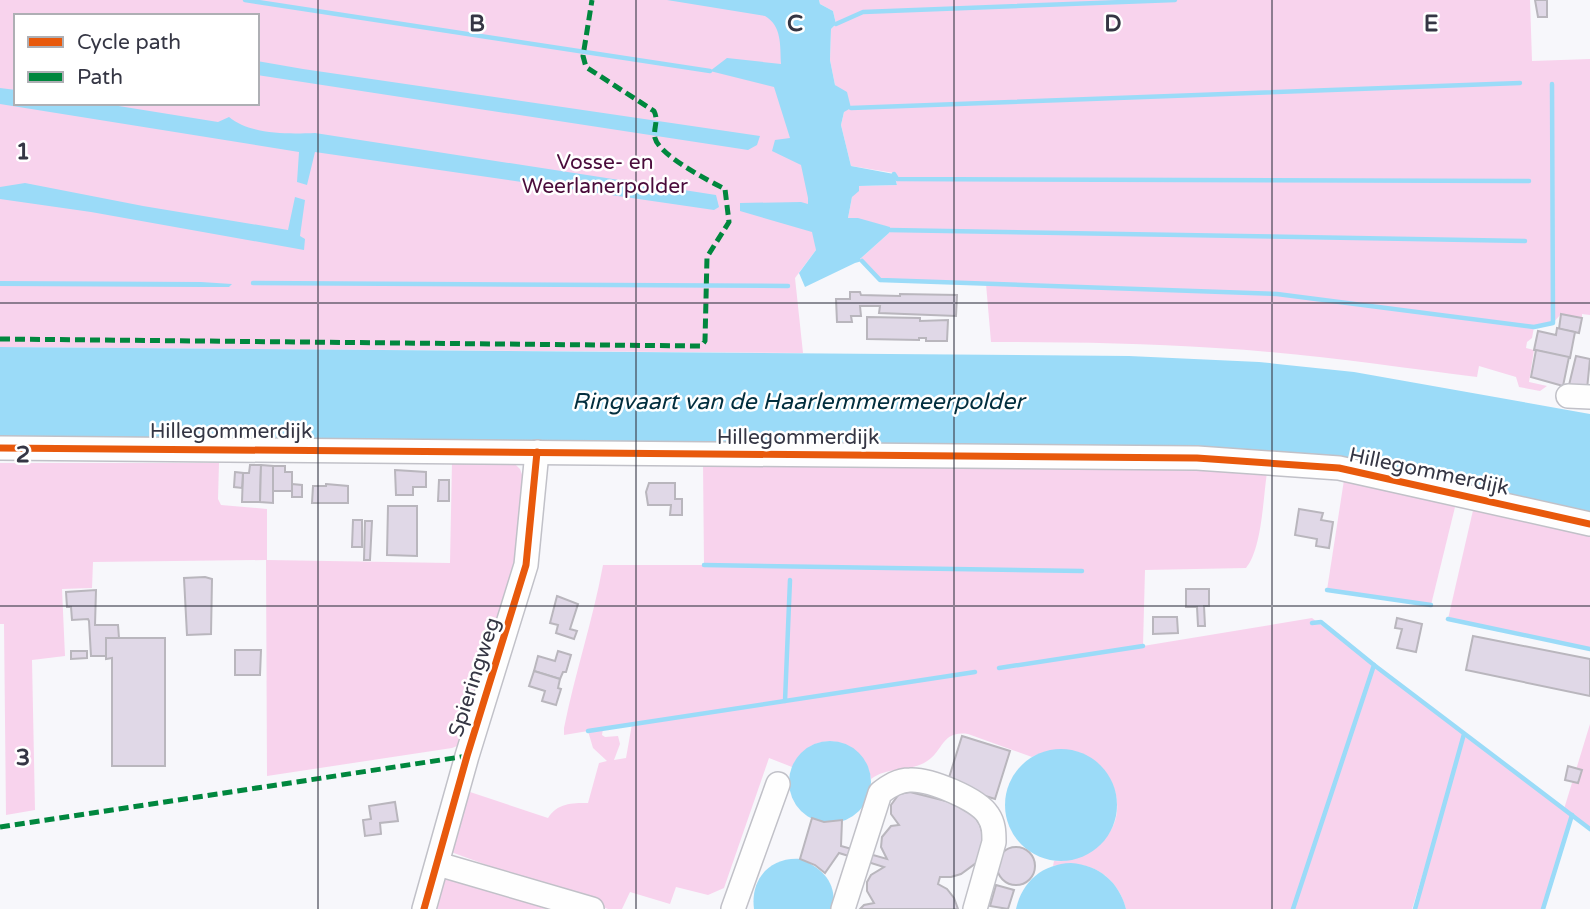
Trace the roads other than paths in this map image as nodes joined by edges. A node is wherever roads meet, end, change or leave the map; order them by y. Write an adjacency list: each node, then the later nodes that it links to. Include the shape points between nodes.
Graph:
1 (0, 448): 2 (street, Hillegommerdijk)
2 (537, 452): 3 (street, Hillegommerdijk, via 1197,457 1339,468); 5 (street, Spieringweg, via 526,565)
3 (1590, 524)
4 (778, 784): 8 (street)
5 (438, 864): 6 (street, Spieringweg); 7 (street)
6 (424, 909)
7 (592, 909)
8 (733, 909)
9 (843, 909): 10 (street, via 880,793 911,780 974,801 990,818 994,842)
10 (975, 909)

